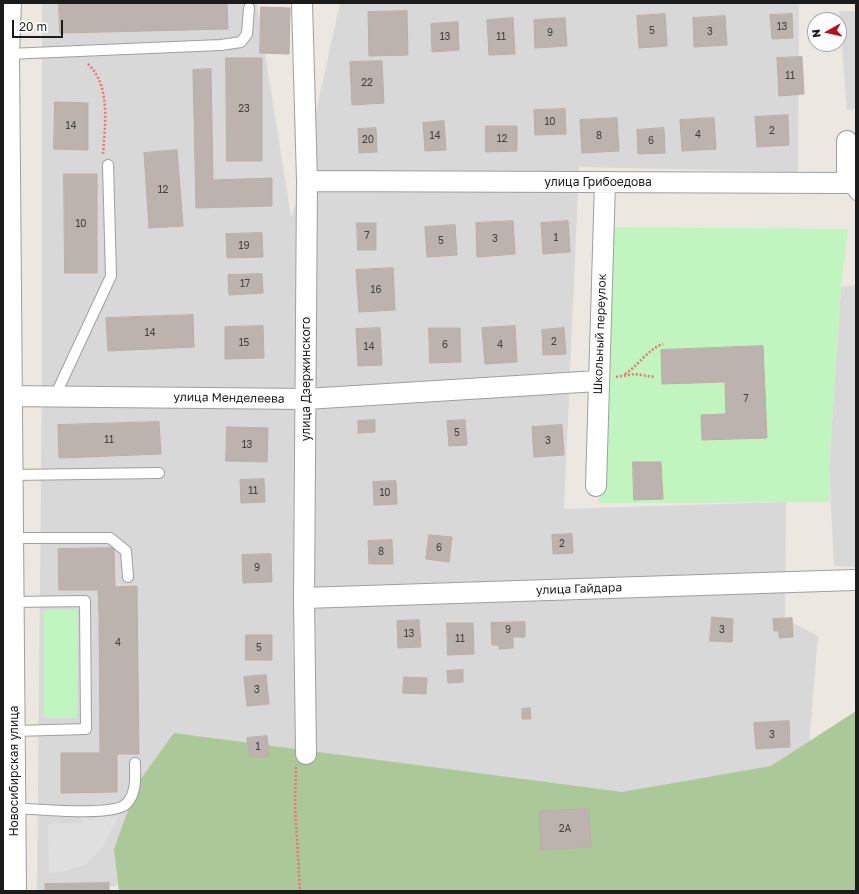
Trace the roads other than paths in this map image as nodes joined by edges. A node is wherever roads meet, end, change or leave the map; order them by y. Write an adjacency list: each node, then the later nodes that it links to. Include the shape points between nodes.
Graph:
1 (10, 3): 4 (street, Новосибирская улица)
2 (302, 3): 7 (street, улица Дзержинского)
3 (249, 8): 4 (lane, via 247,34 241,42)
4 (8, 54): 11 (street, Новосибирская улица)
5 (847, 141): 9 (street, улица Грибоедова)
6 (108, 165): 12 (lane, via 111,276)
7 (307, 181): 8 (street, улица Грибоедова); 13 (street, улица Дзержинского)
8 (605, 182): 9 (street, улица Грибоедова); 10 (street, Школьный переулок)
9 (852, 189)
10 (598, 381): 13 (street, улица Менделеева); 16 (street, Школьный переулок)
11 (7, 396): 12 (street, улица Менделеева); 15 (street, Новосибирская улица)
12 (55, 396): 13 (street, улица Менделеева)
13 (306, 399): 20 (street, улица Дзержинского)
14 (159, 473): 15 (lane)
15 (12, 475): 17 (street, Новосибирская улица)
16 (596, 486)
17 (12, 538): 18 (lane, via 110,538 126,551); 21 (street, Новосибирская улица)
18 (128, 577)
19 (854, 580): 20 (street, улица Гайдара)
20 (304, 598): 23 (street, улица Дзержинского)
21 (10, 611): 22 (street, Новосибирская улица); 22 (lane, via 85,601 86,729)
22 (14, 731): 25 (street, Новосибирская улица)
23 (306, 754)
24 (135, 763): 25 (lane, via 134,791 127,804 119,809 102,811)
25 (11, 799): 26 (street, Новосибирская улица)
26 (15, 891)

